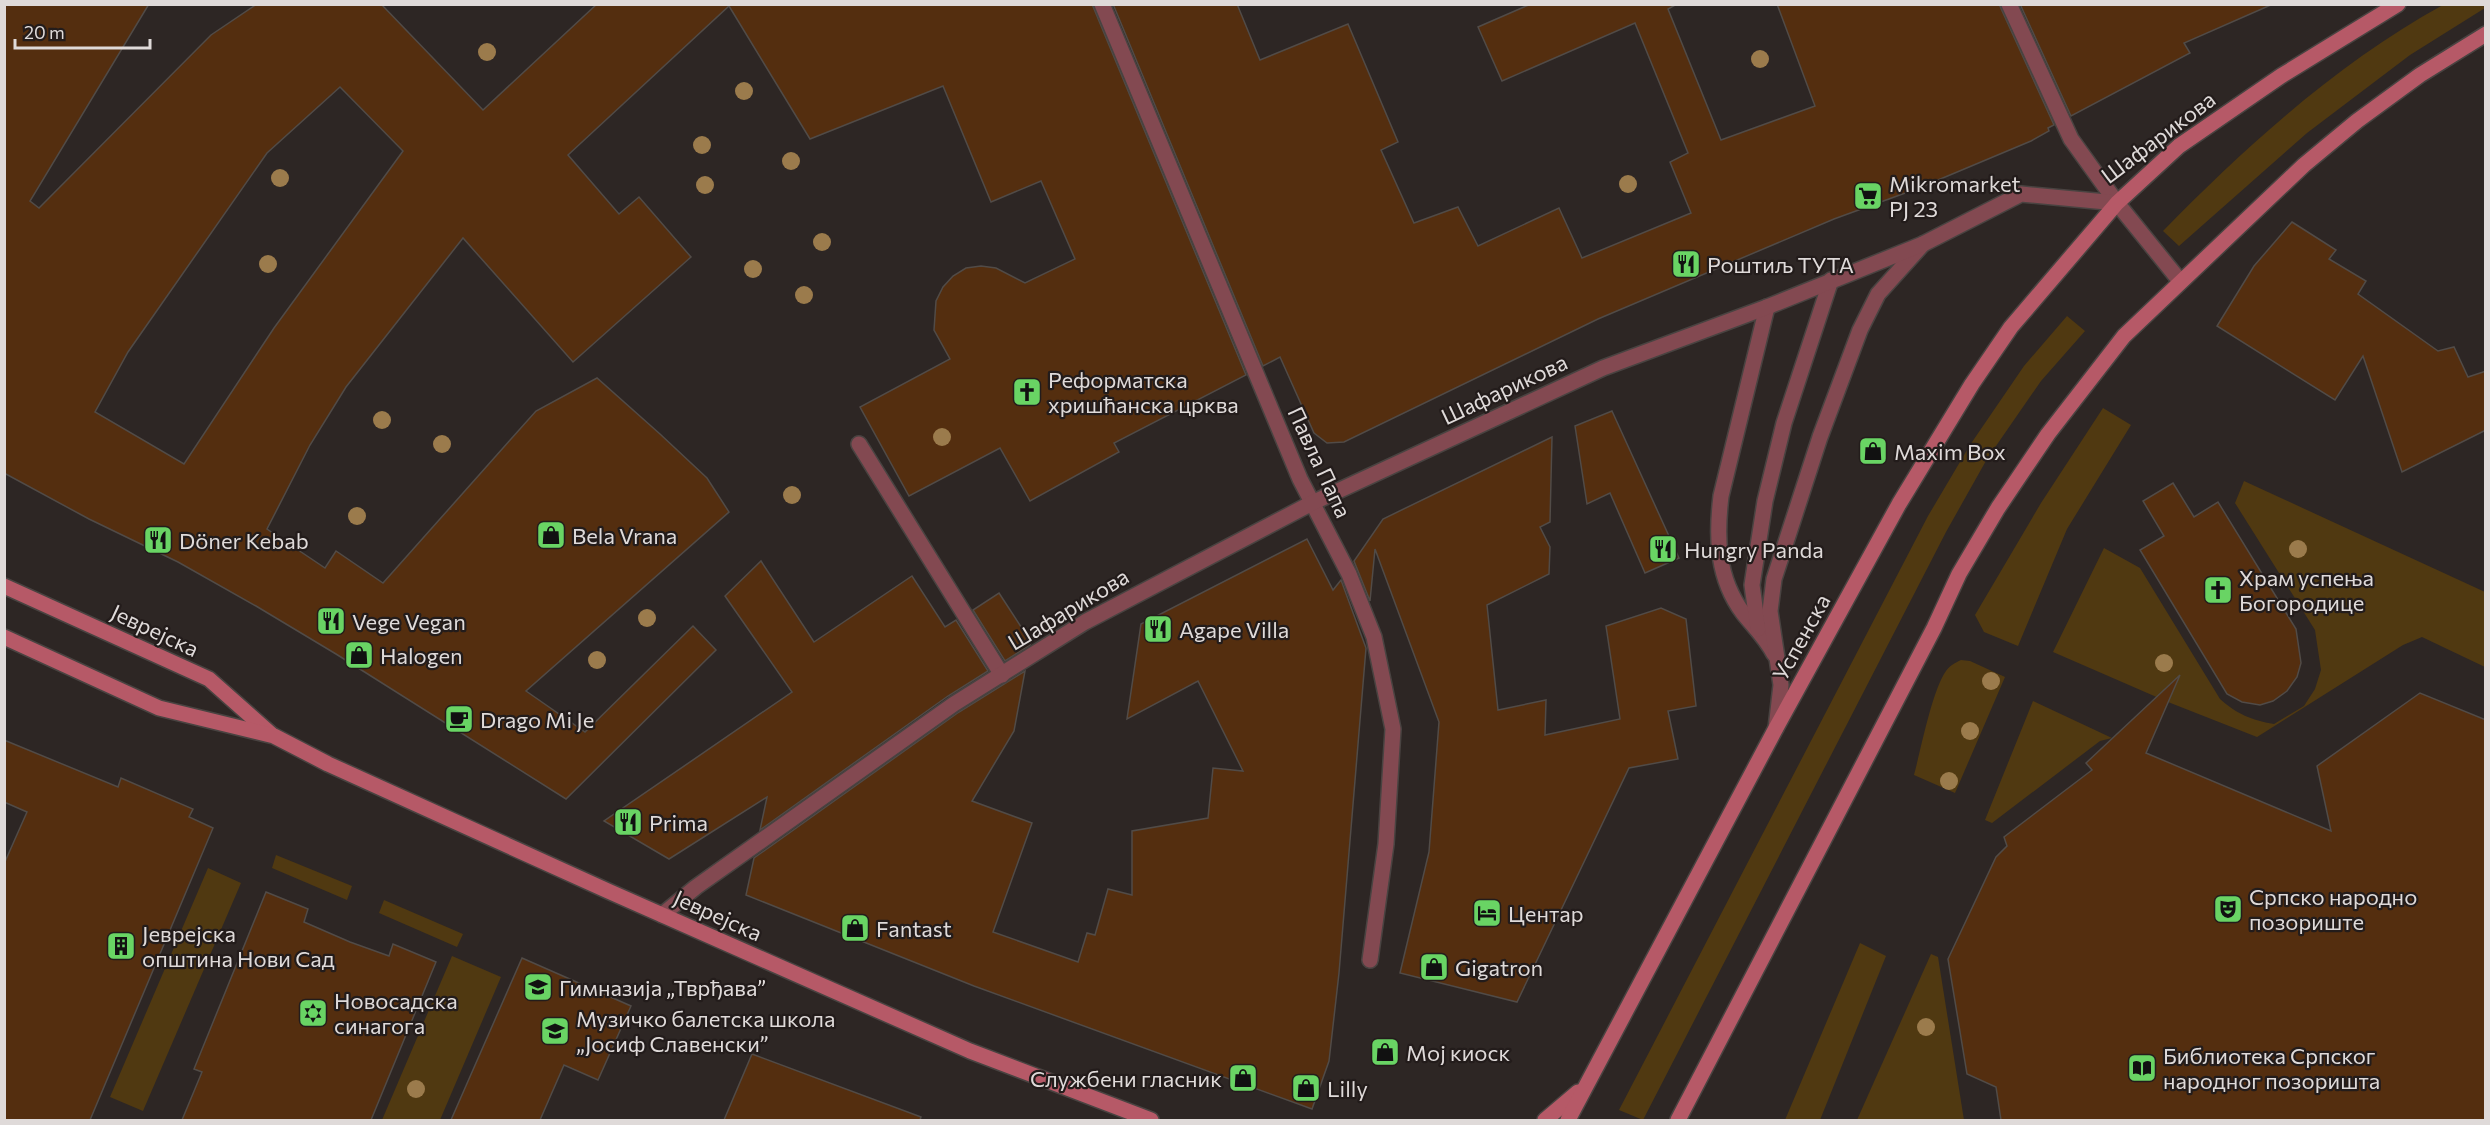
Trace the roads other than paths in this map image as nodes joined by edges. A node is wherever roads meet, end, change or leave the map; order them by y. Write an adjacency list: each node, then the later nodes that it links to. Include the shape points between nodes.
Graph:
1 (1102, 4): 11 (street, Павла Папа)
2 (2009, 4): 5 (street, via 2071,139)
3 (2398, 4): 5 (main road, Шафарикова, via 2281,76 2188,140)
4 (2486, 34): 8 (main road, via 2357,121)
5 (2117, 203): 6 (street, Шафарикова, via 2021,194); 8 (street); 17 (main road, Успенска, via 2011,327 1972,384 1899,504)
6 (1923, 244): 7 (street, Шафарикова); 15 (street, via 1878,294 1842,373 1774,579 1770,611)
7 (1831, 280): 9 (street, Шафарикова); 13 (street, via 1784,423 1765,501 1752,585)
8 (2180, 281): 25 (main road, via 2124,336 2048,434 1998,508 1959,574)
9 (1767, 307): 11 (street, Шафарикова, via 1603,368); 13 (street, via 1721,496 1718,525 1724,576 1743,613)
10 (859, 444): 16 (street)
11 (1312, 503): 16 (street, Шафарикова, via 1085,622); 20 (street, Павла Папа, via 1349,574 1374,637 1393,729 1386,844)
12 (4, 586): 18 (main road, Јеврејска, via 209,679)
13 (1759, 630): 15 (street)
14 (4, 637): 18 (main road, Јеврејска, via 159,708)
15 (1775, 657): 17 (street, via 1781,685)
16 (1002, 675): 19 (street, Шафарикова, via 934,718)
17 (1776, 728): 21 (main road, Успенска)
18 (274, 736): 19 (main road, Јеврејска)
19 (662, 915): 22 (main road, Јеврејска, via 970,1051)
20 (1370, 960)
21 (1587, 1083): 23 (main road); 24 (main road, Успенска)
22 (1151, 1120)
23 (1545, 1120)
24 (1568, 1120)
25 (1678, 1120)

